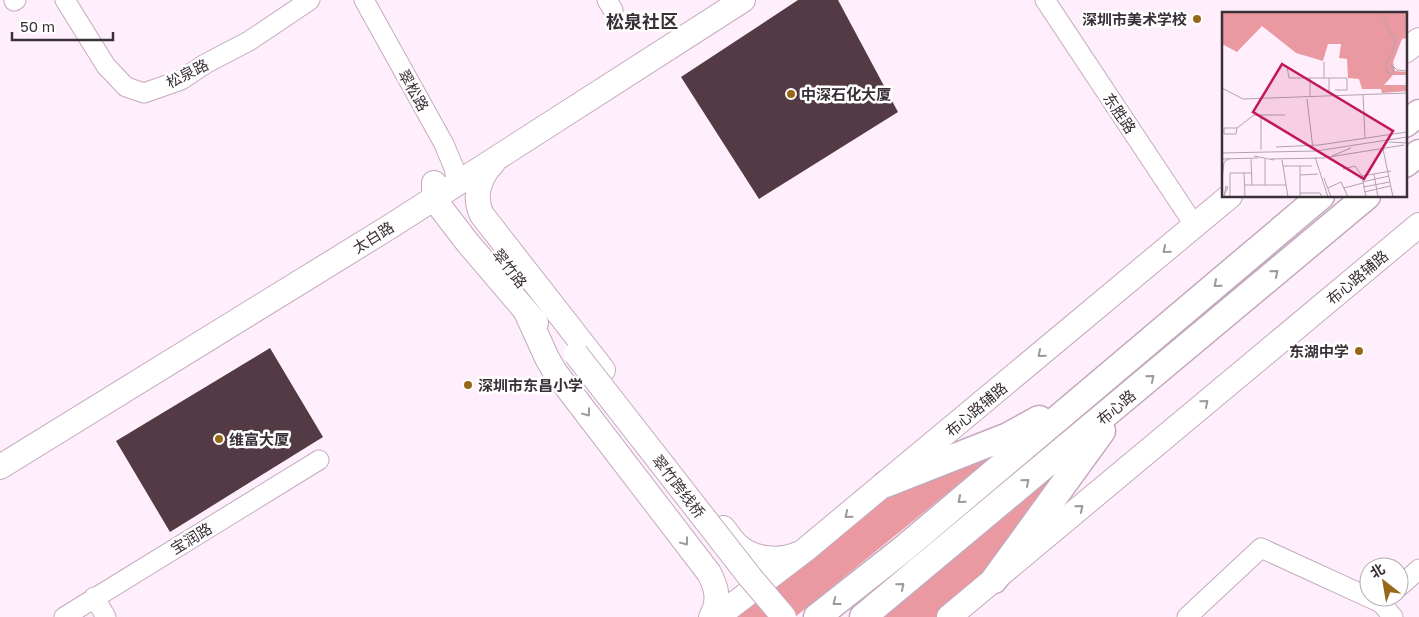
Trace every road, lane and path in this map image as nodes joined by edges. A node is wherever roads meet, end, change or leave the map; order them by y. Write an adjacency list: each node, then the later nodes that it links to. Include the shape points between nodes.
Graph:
1 (65, 0): 2 (street, 松泉路, via 106,66 126,87 144,93 181,80)
2 (310, 0)
3 (364, 0): 14 (street, 翠松路, via 444,144)
4 (720, 0): 14 (main road, 太白路)
5 (743, 0): 12 (main road, 太白路)
6 (1044, 0): 19 (street, 东胜路)
7 (1419, 40): 8 (main road)
8 (1406, 50)
9 (1419, 113): 10 (highway)
10 (1406, 123)
11 (1419, 153): 13 (highway)
12 (499, 156): 14 (main road, 太白路); 21 (main road, 翠竹路, via 483,175 477,196 478,207)
13 (1406, 163)
14 (445, 184): 20 (main road, 翠竹路, via 467,242); 22 (main road, 翠竹路); 25 (main road, 太白路); 27 (main road, 太白路)
15 (1228, 198): 19 (main road, 布心路辅路)
16 (1318, 198): 23 (highway, 布心路, one-way to 23)
17 (1365, 198): 24 (highway, 布心路, one-way to 17)
18 (1419, 225): 34 (main road, 布心路辅路, one-way to 18)
19 (1195, 226): 28 (main road, 布心路辅路, one-way to 28)
20 (526, 312): 22 (main road, 翠竹路); 32 (main road, one-way to 32, via 555,372)
21 (567, 324): 22 (main road, 翠竹路); 29 (main road)
22 (572, 357): 41 (main road, 翠竹跨线桥, via 728,567); 42 (main road, 翠竹跨线桥, bridge)
23 (1092, 390): 28 (highway, via 1008,436); 43 (highway, 布心路, one-way to 43)
24 (1124, 400): 34 (highway); 44 (highway, 布心路, one-way to 24)
25 (0, 449)
26 (319, 460): 36 (street, 宝润路)
27 (0, 467)
28 (886, 484): 30 (main road, 布心路辅路, one-way to 30)
29 (734, 542): 30 (main road, via 745,551 768,558 791,557); 32 (main road, via 741,557 737,569 721,578)
30 (805, 550): 40 (main road, 布心路辅路)
31 (1419, 570): 33 (street)
32 (709, 573): 39 (main road, via 717,596)
33 (1409, 578)
34 (994, 580): 45 (main road, 布心路辅路)
35 (1359, 593): 46 (street, via 1262,548)
36 (94, 597): 37 (street, 宝润路); 38 (street)
37 (64, 617)
38 (106, 617)
39 (711, 617)
40 (717, 617)
41 (771, 617)
42 (784, 617)
43 (817, 617)
44 (863, 617)
45 (949, 617)
46 (1187, 617)

